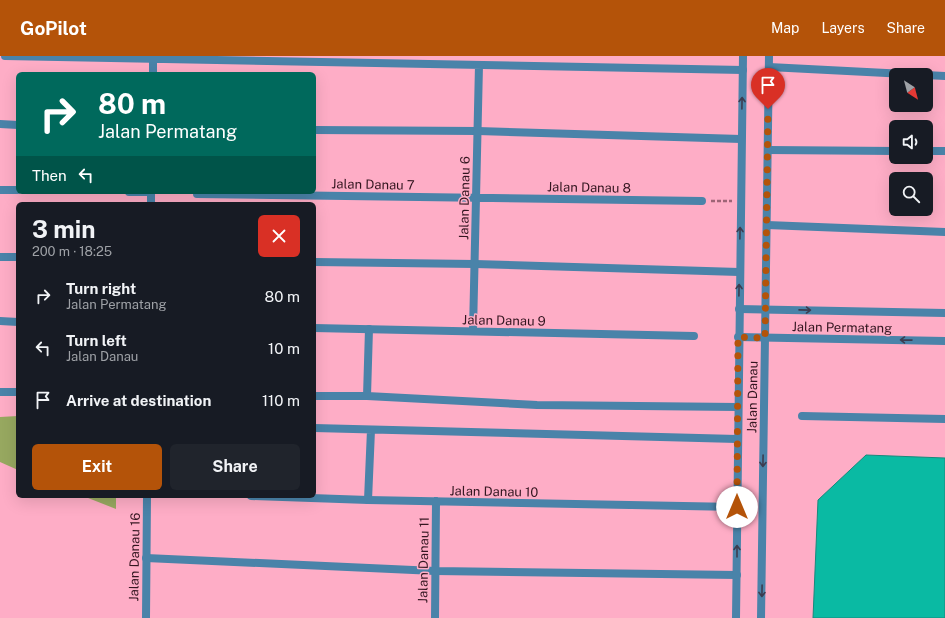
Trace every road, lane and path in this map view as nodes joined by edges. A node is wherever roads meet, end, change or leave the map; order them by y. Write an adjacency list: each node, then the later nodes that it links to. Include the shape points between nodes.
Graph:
1 (5, 56): 4 (street)
2 (743, 56): 8 (street, Jalan Danau)
3 (769, 56): 7 (street, Jalan Danau)
4 (153, 58): 5 (street); 9 (street)
5 (373, 60): 6 (street)
6 (479, 65): 8 (street); 14 (street, Jalan Danau 6)
7 (769, 67): 10 (street); 16 (street, Jalan Danau)
8 (743, 70): 15 (street, Jalan Danau, one-way to 8)
9 (153, 72)
10 (945, 76)
11 (0, 124): 12 (street)
12 (16, 125)
13 (316, 130): 14 (street)
14 (478, 131): 15 (street); 23 (street, Jalan Danau 6)
15 (741, 139): 25 (street, Jalan Danau)
16 (768, 150): 17 (street); 26 (street, Jalan Danau)
17 (889, 151)
18 (933, 151): 19 (street)
19 (945, 151)
20 (0, 190): 21 (street)
21 (16, 190)
22 (197, 194): 23 (street, Jalan Danau 7)
23 (476, 197): 24 (street, Jalan Danau 8); 31 (street, Jalan Danau 6)
24 (702, 201): 25 (path)
25 (740, 201): 32 (street, Jalan Danau, one-way to 25)
26 (767, 224): 27 (street); 34 (street, Jalan Danau)
27 (945, 232)
28 (0, 257): 29 (street)
29 (16, 257)
30 (316, 262): 31 (street)
31 (475, 264): 32 (street); 40 (street, Jalan Danau 6)
32 (739, 272): 33 (street, Jalan Danau, one-way to 32)
33 (739, 309): 34 (street, Jalan Permatang); 42 (street, Jalan Danau)
34 (766, 310): 35 (street, Jalan Permatang, one-way to 35); 43 (street, Jalan Danau)
35 (945, 313)
36 (0, 321): 37 (street)
37 (16, 322)
38 (316, 328): 39 (street, Jalan Danau 9)
39 (369, 329): 40 (street, Jalan Danau 9); 48 (street)
40 (473, 331): 41 (street, Jalan Danau 9)
41 (694, 336)
42 (738, 337): 43 (street, Jalan Permatang); 49 (street, Jalan Danau)
43 (765, 338): 44 (street, Jalan Permatang, one-way to 43); 66 (street, Jalan Danau, one-way to 66)
44 (945, 341)
45 (0, 392): 46 (street)
46 (16, 392)
47 (316, 396): 48 (street)
48 (367, 396): 49 (street, via 537,405)
49 (738, 407): 54 (street, Jalan Danau)
50 (802, 416): 51 (street)
51 (945, 418)
52 (316, 428): 53 (street)
53 (370, 430): 54 (street); 57 (street)
54 (738, 439): 59 (street, Jalan Danau)
55 (147, 498): 60 (street, Jalan Danau 16)
56 (310, 498): 57 (street, Jalan Danau 10)
57 (368, 500): 58 (street, Jalan Danau 10)
58 (436, 501): 59 (street, Jalan Danau 10); 61 (street, Jalan Danau 11)
59 (737, 507): 62 (street, Jalan Danau, one-way to 59)
60 (146, 558): 61 (street); 63 (street, Jalan Danau 16)
61 (435, 571): 62 (street); 64 (street, Jalan Danau 11)
62 (737, 576): 65 (street, Jalan Danau)
63 (146, 618)
64 (435, 618)
65 (736, 618)
66 (761, 618)

